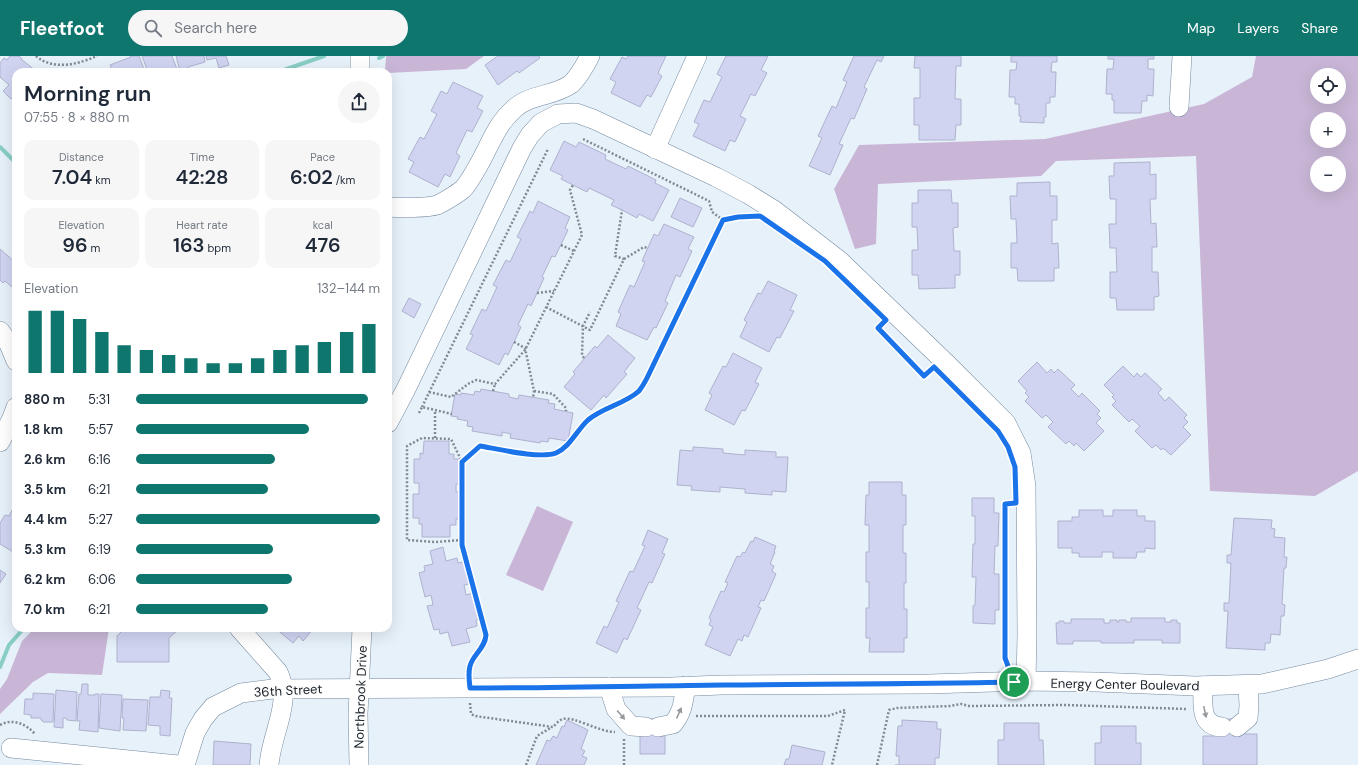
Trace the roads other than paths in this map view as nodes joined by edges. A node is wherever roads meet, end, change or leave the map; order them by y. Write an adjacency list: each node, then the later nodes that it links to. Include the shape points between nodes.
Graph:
1 (360, 56): 5 (street)
2 (590, 56): 8 (street, via 572,83 518,105 505,116 482,161 464,188 436,205)
3 (697, 56): 7 (street)
4 (1182, 56): 6 (street)
5 (360, 68)
6 (1179, 107)
7 (655, 149): 11 (street, via 576,113 558,114 541,123 522,148); 17 (street, via 748,194 774,210 834,256 1006,423 1021,453 1026,486 1027,635)
8 (392, 207)
9 (0, 331): 10 (street)
10 (12, 351)
11 (392, 415)
12 (12, 418): 13 (street)
13 (0, 442)
14 (243, 632): 22 (street, via 278,672)
15 (362, 632): 23 (street, Northbrook Drive)
16 (1358, 659): 18 (street, Energy Center Boulevard, via 1328,669)
17 (1020, 681): 19 (street, Energy Center Boulevard); 20 (street, Energy Center Boulevard)
18 (1248, 685): 20 (street, Energy Center Boulevard); 20 (street, one-way to 18, via 1207,721 1215,727 1230,727 1248,718)
19 (686, 686): 21 (street, Energy Center Boulevard); 21 (street, one-way to 19, via 616,709 630,726 652,727 673,724 679,715)
20 (1202, 686)
21 (610, 687): 23 (street, Energy Center Boulevard)
22 (284, 689): 23 (street, 36th Street); 26 (street, 36th Street, via 241,693 213,707 195,733); 27 (street, via 284,702)
23 (360, 689): 28 (street, Northbrook Drive)
24 (11, 748): 25 (street)
25 (178, 765)
26 (185, 765)
27 (269, 765)
28 (359, 765)

